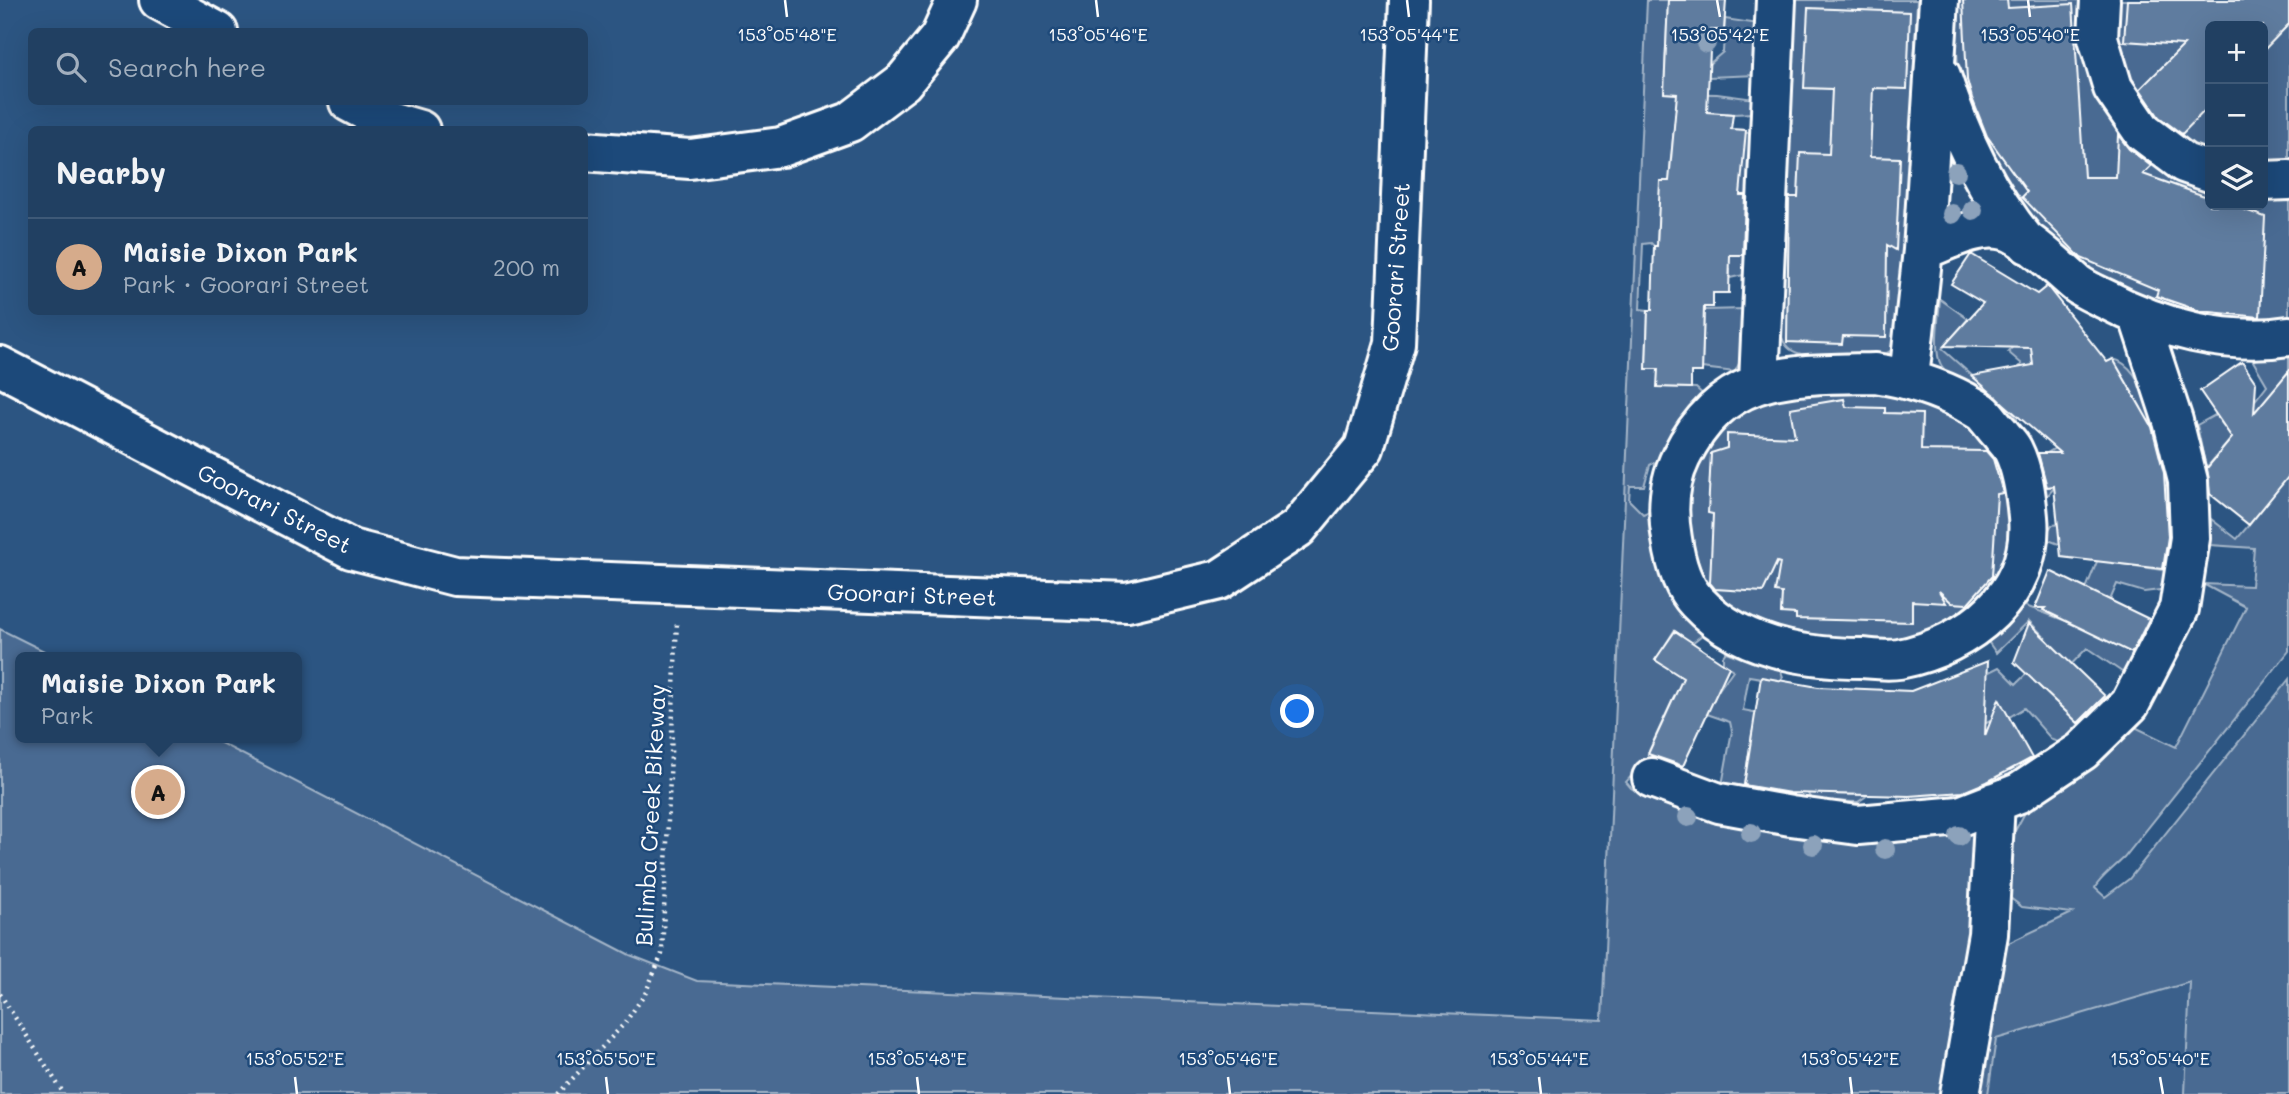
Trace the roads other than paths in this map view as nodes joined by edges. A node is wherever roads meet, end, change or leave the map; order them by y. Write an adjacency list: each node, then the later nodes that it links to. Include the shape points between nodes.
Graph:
1 (159, 0): 7 (street)
2 (957, 0): 11 (street, via 940,37 903,82 850,122 781,147 691,159)
3 (1409, 0): 19 (street, Goorari Street, via 1395,343 1364,448 1298,528 1219,580 1127,602 455,576 351,549)
4 (1776, 0): 21 (street)
5 (1939, 0): 8 (street)
6 (2100, 0): 12 (street, via 2098,38 2113,88 2143,132 2184,163)
7 (211, 28)
8 (1935, 59): 15 (street, via 1968,152 2005,216); 16 (street)
9 (355, 105): 10 (street)
10 (406, 126)
11 (588, 151)
12 (2205, 170)
13 (2289, 180): 14 (street)
14 (2268, 181)
15 (2028, 244): 16 (street, via 2004,230 1973,230); 17 (street, via 2080,286)
16 (1923, 250): 20 (street)
17 (2139, 317): 18 (street, via 2209,336 2269,340); 23 (street, via 2188,481 2190,538 2179,609 2130,705 2082,751 2019,793)
18 (2289, 336)
19 (0, 366)
20 (1909, 378): 21 (street, via 1875,373 1795,374); 21 (street, via 1941,389 1982,412 2013,449 2026,494 2029,528 2023,564 2006,598 1978,626 1941,647 1897,659 1833,658 1773,649 1724,626 1695,600 1676,563 1667,513 1674,470 1692,435 1721,404)
21 (1759, 382)
22 (1652, 778): 23 (street, via 1719,803 1858,825 1960,816)
23 (1995, 802): 24 (street, via 1988,934)
24 (1960, 1094)

